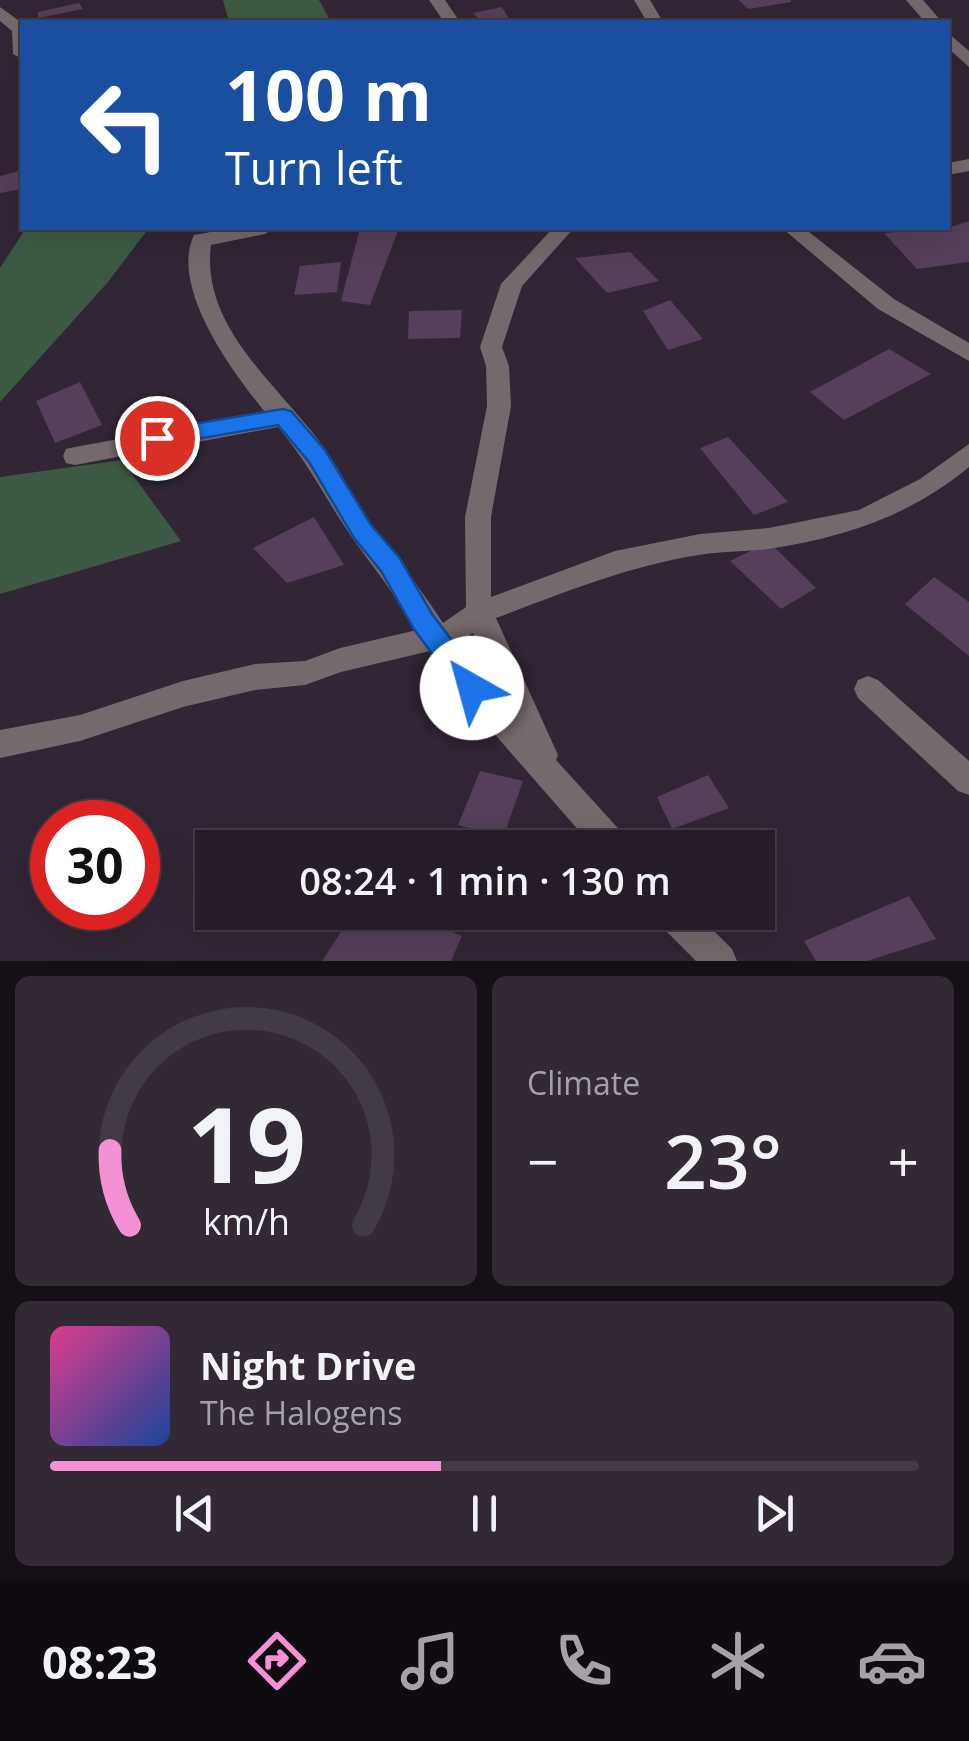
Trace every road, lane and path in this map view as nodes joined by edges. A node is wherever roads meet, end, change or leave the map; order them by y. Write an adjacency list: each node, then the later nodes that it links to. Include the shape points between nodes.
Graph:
1 (914, 0): 3 (street)
2 (0, 12): 4 (street)
3 (932, 20)
4 (20, 30)
5 (950, 40): 6 (street)
6 (969, 62)
7 (254, 230): 11 (street, via 201,240 198,262 212,315)
8 (562, 230): 14 (street, via 512,284 491,348 499,403 479,506)
9 (794, 230): 10 (street, via 886,304)
10 (969, 353)
11 (283, 416): 13 (street); 15 (street, via 317,456)
12 (969, 452): 14 (street, via 929,486 864,519 615,562)
13 (75, 456)
14 (479, 613): 15 (street); 18 (street)
15 (434, 638): 17 (street, via 305,673 183,694 80,728); 18 (street)
16 (868, 689): 19 (street)
17 (0, 744)
18 (551, 774): 20 (street)
19 (969, 782)
20 (599, 830)
21 (689, 930): 22 (street)
22 (718, 960)

